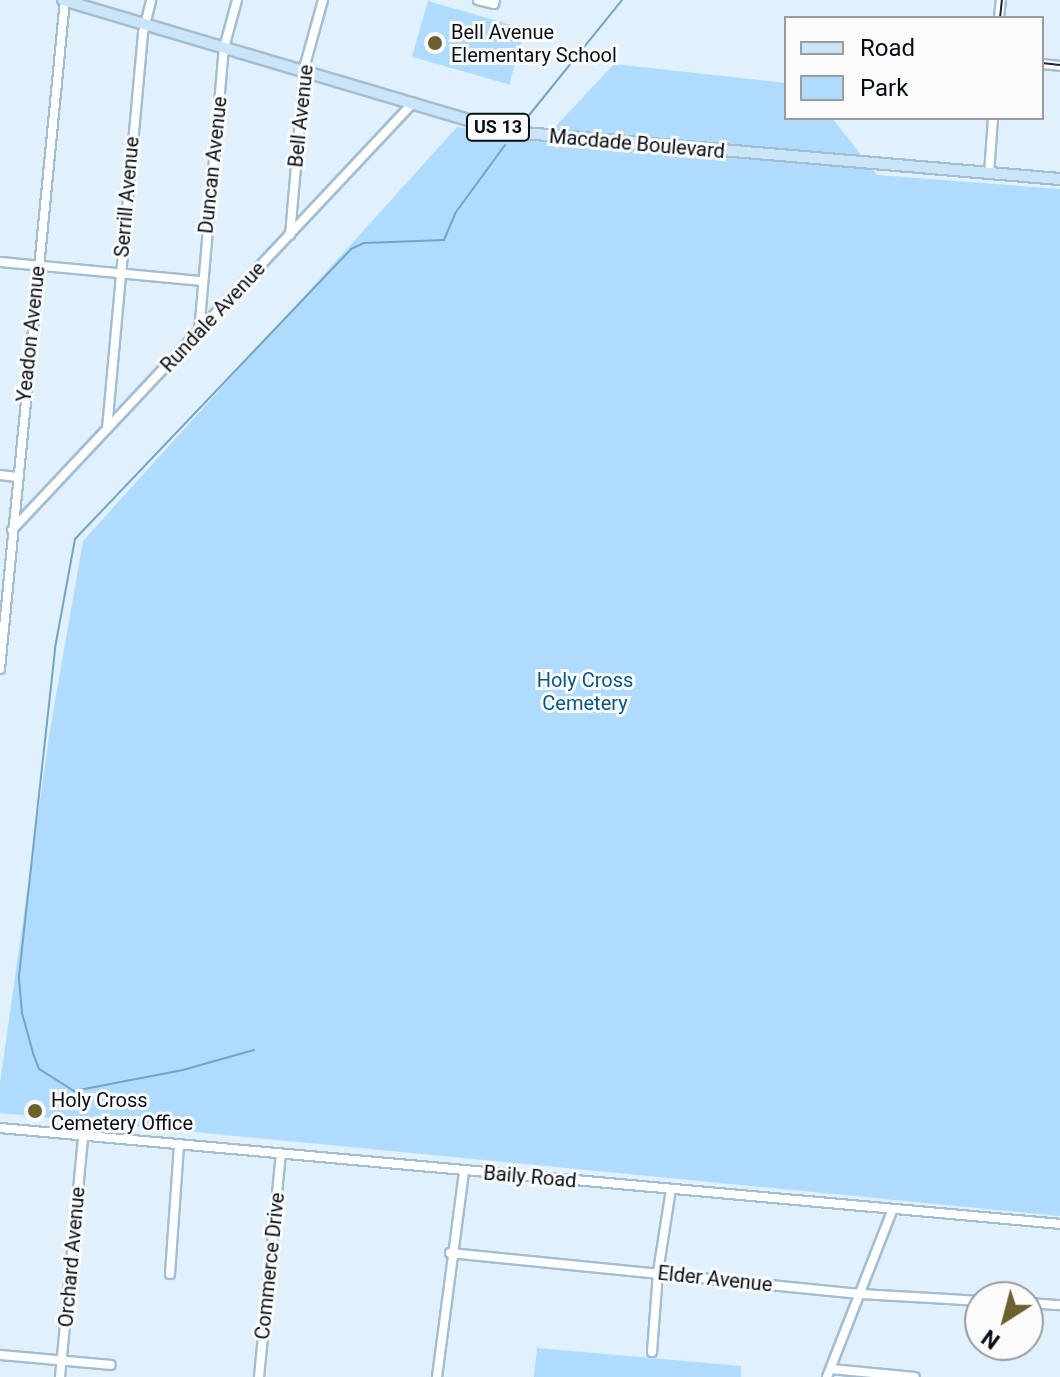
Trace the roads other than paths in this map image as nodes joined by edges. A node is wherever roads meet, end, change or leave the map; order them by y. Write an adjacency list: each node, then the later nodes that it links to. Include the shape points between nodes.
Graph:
1 (64, 0): 7 (main road, Macdade Boulevard / US 13); 16 (street, Yeadon Avenue)
2 (151, 0): 7 (street, Serrill Avenue)
3 (237, 0): 8 (street, Duncan Avenue)
4 (323, 0): 9 (street, Bell Avenue)
5 (478, 0): 6 (street)
6 (494, 2)
7 (145, 24): 8 (main road, Macdade Boulevard / US 13); 17 (street, Serrill Avenue)
8 (224, 48): 9 (main road, Macdade Boulevard / US 13); 18 (street, Duncan Avenue)
9 (304, 71): 10 (main road, Macdade Boulevard / US 13); 14 (street, Bell Avenue)
10 (413, 103): 12 (main road, Macdade Boulevard / US 13, via 551,136); 14 (street, Rundale Avenue)
11 (993, 120): 12 (street)
12 (989, 174): 13 (main road, US 13)
13 (1060, 179)
14 (290, 235): 19 (street, Rundale Avenue)
15 (0, 262): 16 (street)
16 (38, 266): 17 (street); 24 (street, Yeadon Avenue)
17 (120, 273): 18 (street); 20 (street, Serrill Avenue)
18 (201, 281): 19 (street, Duncan Avenue)
19 (199, 332): 21 (street, Rundale Avenue)
20 (109, 395): 21 (street, via 117,404); 22 (street, Serrill Avenue)
21 (133, 402): 22 (street, Rundale Avenue)
22 (107, 430): 26 (street, Rundale Avenue)
23 (0, 475): 24 (street)
24 (17, 477): 25 (street, Yeadon Avenue)
25 (15, 492): 26 (street, via 23,505); 27 (street, Yeadon Avenue)
26 (37, 503): 27 (street, Rundale Avenue)
27 (12, 530): 28 (street, Yeadon Avenue)
28 (1, 656): 29 (street, Yeadon Avenue)
29 (0, 669)
30 (0, 1128): 31 (street, Baily Road)
31 (83, 1137): 32 (street, Baily Road); 45 (street, Orchard Avenue)
32 (179, 1145): 33 (street, Baily Road); 40 (street)
33 (281, 1154): 34 (street, Baily Road); 49 (street, Commerce Drive)
34 (464, 1171): 35 (street, Baily Road); 38 (street)
35 (671, 1189): 36 (street, Baily Road); 39 (street)
36 (893, 1209): 37 (street, Baily Road); 41 (street)
37 (1060, 1224)
38 (450, 1253): 39 (street, Elder Avenue); 50 (street)
39 (658, 1272): 41 (street, Elder Avenue); 43 (street)
40 (170, 1274)
41 (860, 1294): 42 (street, Elder Avenue); 47 (street)
42 (964, 1300)
43 (652, 1352)
44 (0, 1355): 45 (street)
45 (62, 1361): 46 (street); 48 (street, Orchard Avenue)
46 (111, 1365)
47 (829, 1373): 51 (street)
48 (60, 1377)
49 (259, 1377)
50 (437, 1377)
51 (915, 1377)

